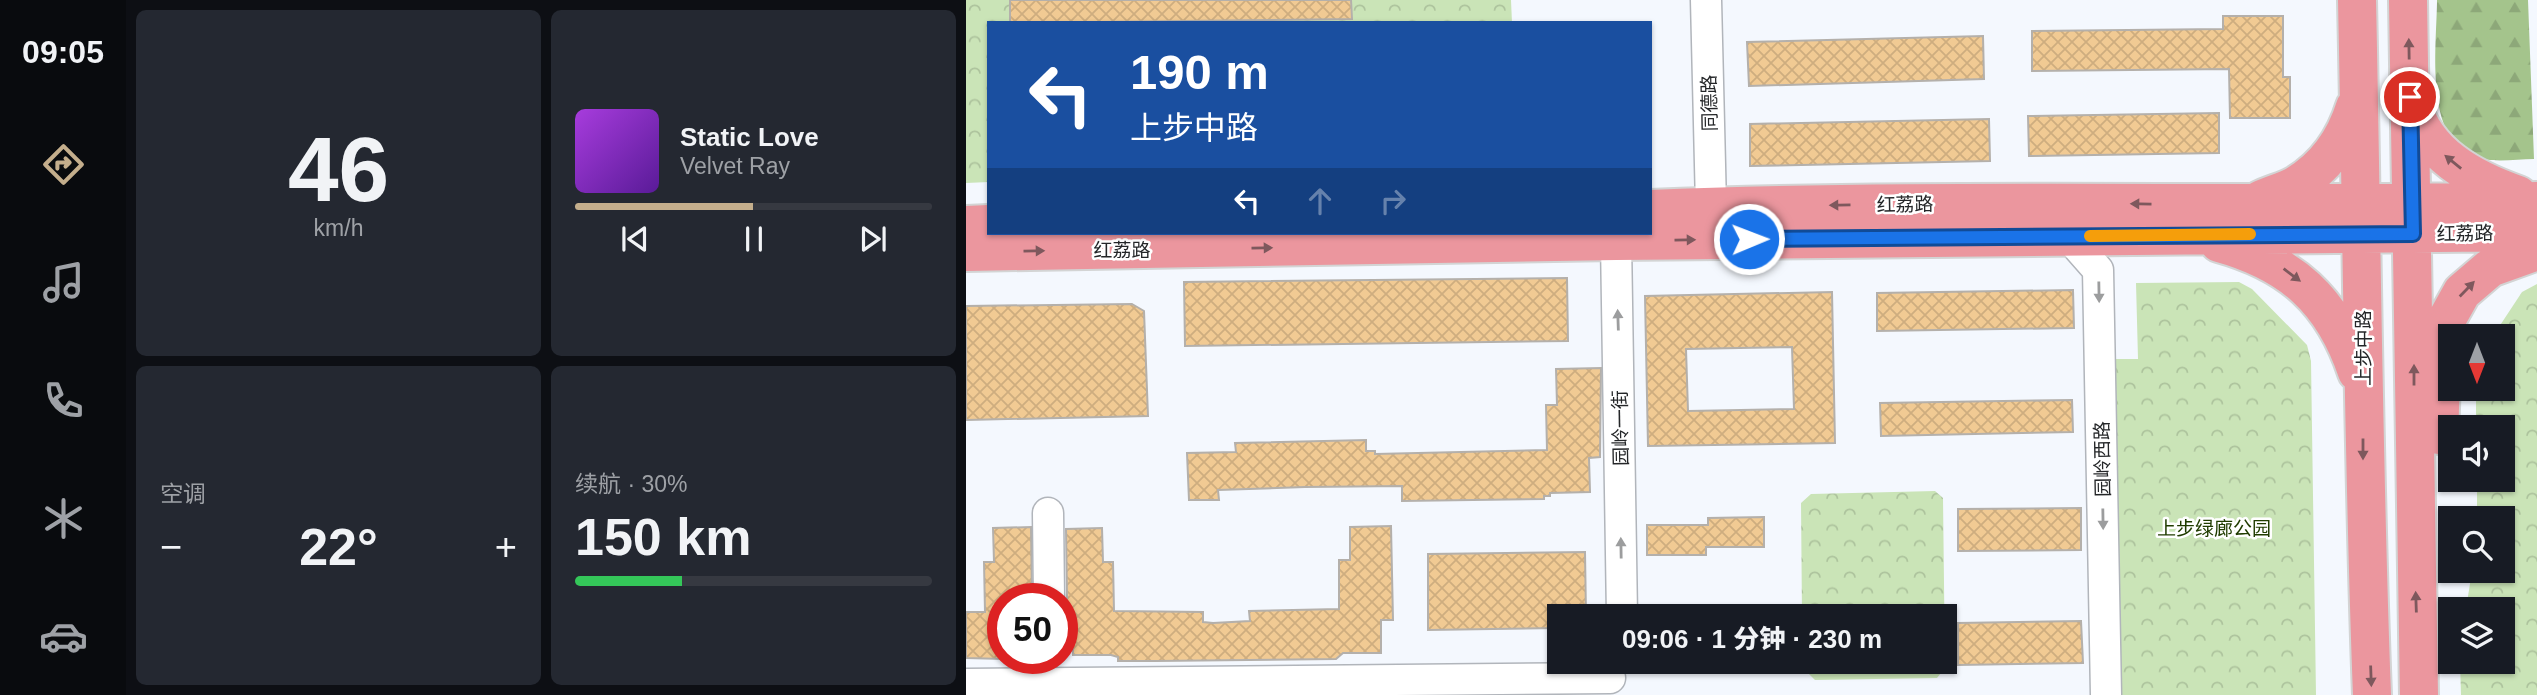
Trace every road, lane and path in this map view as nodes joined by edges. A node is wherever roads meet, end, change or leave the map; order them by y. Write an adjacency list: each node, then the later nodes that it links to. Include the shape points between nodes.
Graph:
1 (1706, 0): 8 (street, 同德路)
2 (2357, 0): 4 (main road, 上步中路)
3 (2408, 0): 5 (main road, one-way to 3)
4 (2359, 97): 7 (main road, via 2346,137 2295,185 2260,200); 10 (main road, 上步中路)
5 (2410, 97): 6 (main road, one-way to 5, via 2493,186 2452,163 2424,132); 11 (main road)
6 (2537, 201): 11 (main road, 红荔路)
7 (2209, 205): 8 (main road, 红荔路, one-way to 8); 10 (main road, 红荔路)
8 (1711, 206): 9 (main road, 红荔路)
9 (1652, 209)
10 (2362, 218): 11 (main road, 红荔路); 15 (main road, 红荔路); 20 (main road, 上步中路)
11 (2413, 219): 14 (main road, 红荔路); 22 (main road, one-way to 11)
12 (987, 224): 13 (main road)
13 (966, 225)
14 (2537, 232)
15 (2183, 235): 16 (main road, 红荔路); 20 (main road, one-way to 20, via 2256,255 2302,283 2341,333)
16 (2068, 236): 17 (main road, 红荔路, one-way to 16); 28 (street, 园岭西路, one-way to 28, via 2098,270)
17 (1616, 241): 19 (main road, 红荔路, one-way to 17); 24 (street, 园岭一街, one-way to 17)
18 (2537, 251): 22 (main road, one-way to 18, via 2438,457 2443,326 2462,292 2490,268)
19 (966, 252)
20 (2363, 398): 29 (main road, 上步中路, one-way to 29)
21 (1048, 513): 23 (street)
22 (2414, 542): 30 (main road, one-way to 22)
23 (1049, 583)
24 (1622, 604)
25 (1619, 678): 26 (street)
26 (1050, 679): 27 (street)
27 (966, 684)
28 (2106, 695)
29 (2372, 695)
30 (2418, 695)

